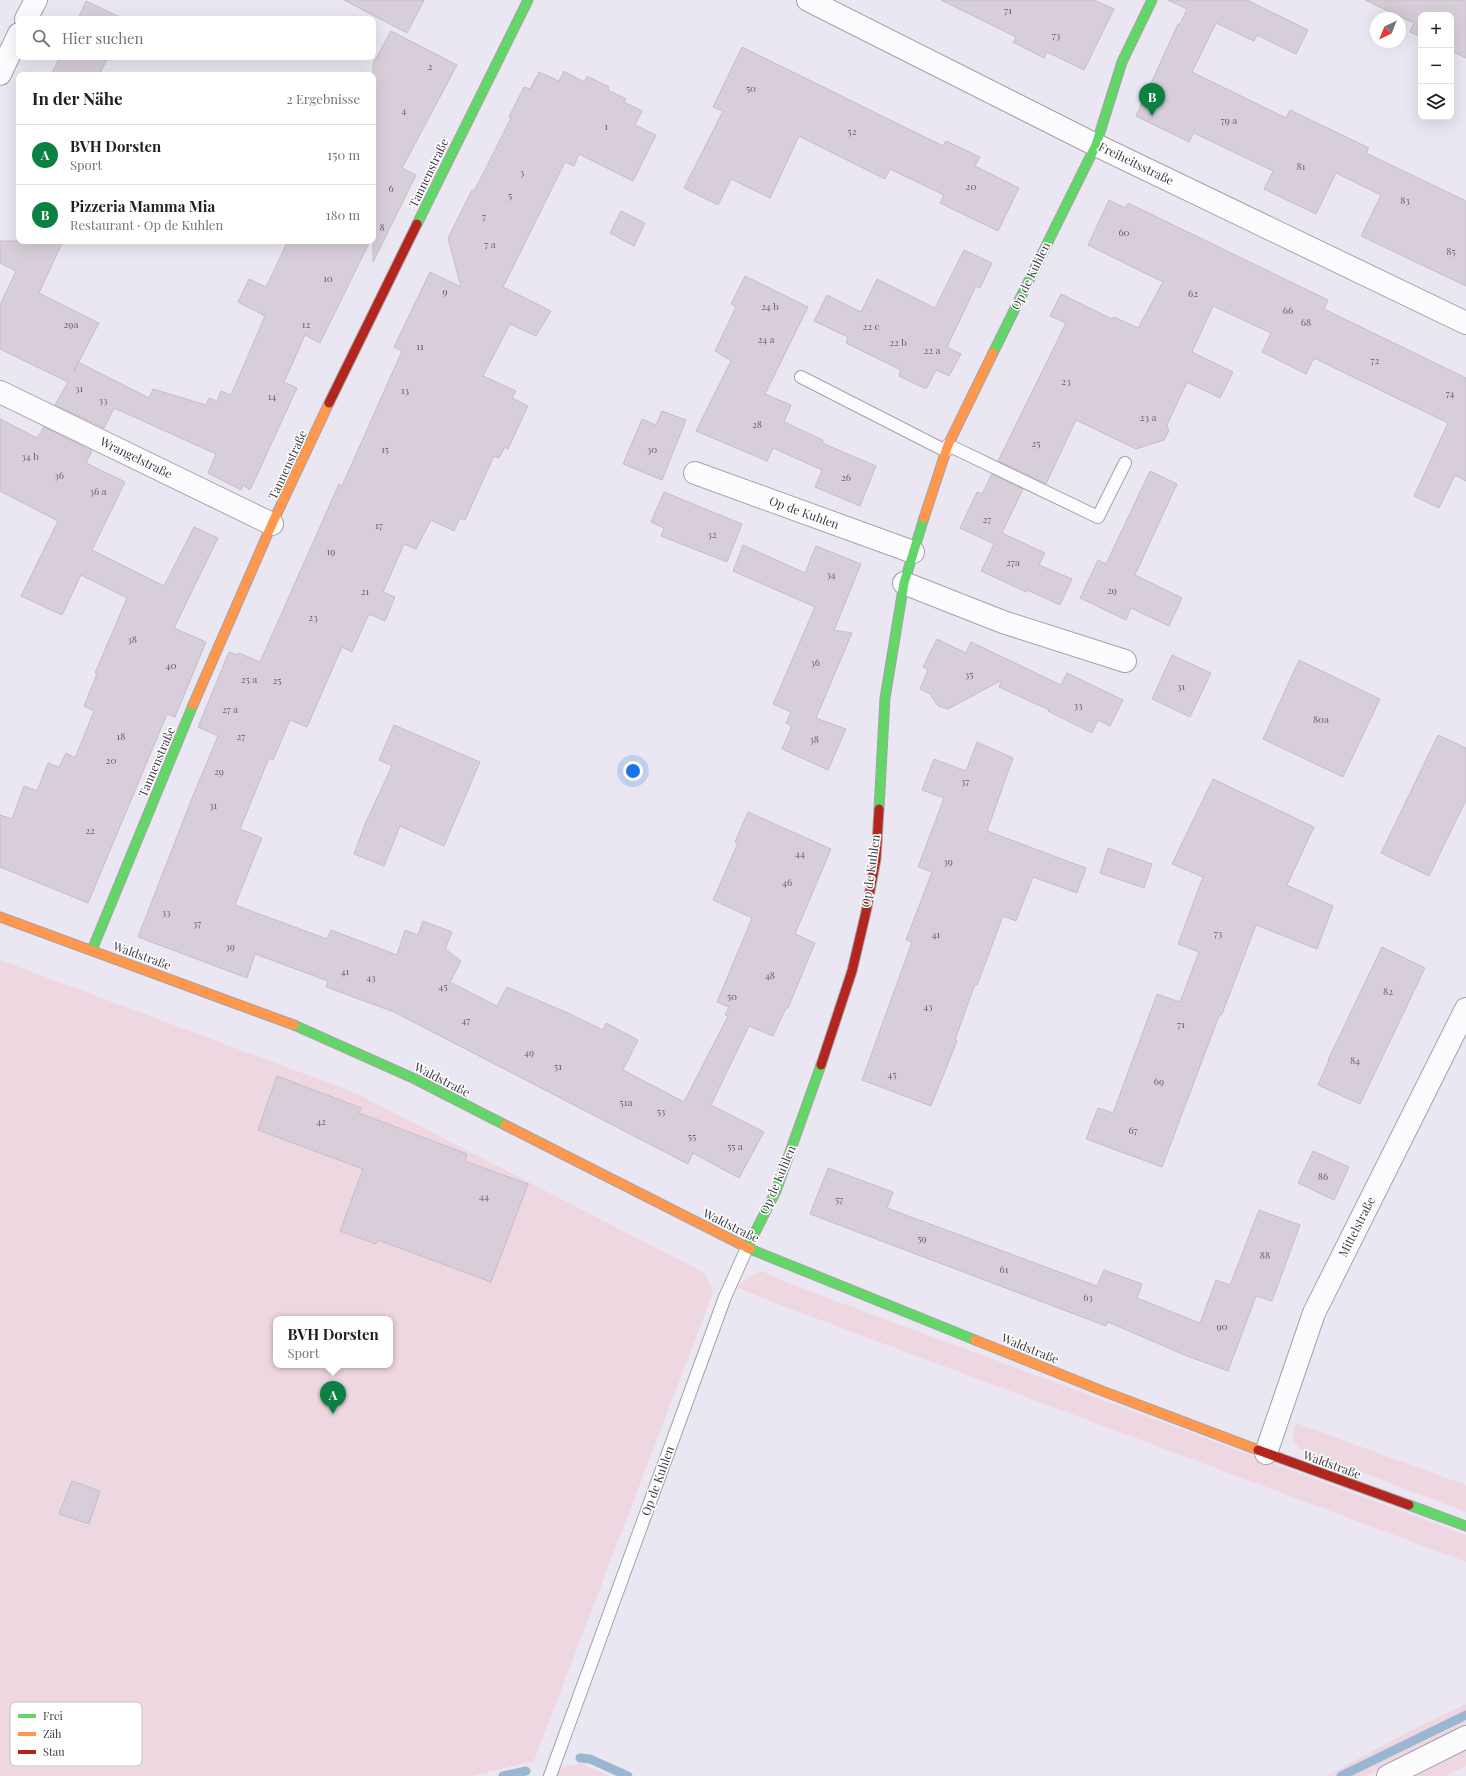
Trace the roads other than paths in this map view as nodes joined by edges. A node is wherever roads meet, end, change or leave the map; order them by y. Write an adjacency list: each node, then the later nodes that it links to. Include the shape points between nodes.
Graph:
1 (36, 0): 5 (street)
2 (528, 0): 15 (street, Tannenstraße)
3 (808, 0): 8 (street, Freiheitsstraße)
4 (1152, 0): 8 (street, Op de Kuhlen, via 1122,62)
5 (28, 16)
6 (16, 40): 7 (street)
7 (0, 74)
8 (1096, 145): 9 (street, Freiheitsstraße); 12 (street, Op de Kuhlen)
9 (1466, 323)
10 (801, 377): 12 (lane)
11 (0, 392): 15 (street, Wrangelstraße)
12 (947, 448): 13 (lane, via 1098,517); 16 (street, Op de Kuhlen)
13 (1125, 463)
14 (695, 473): 16 (street, Op de Kuhlen)
15 (272, 524): 20 (street, Tannenstraße)
16 (913, 552): 17 (street, Op de Kuhlen)
17 (904, 583): 18 (street, via 1003,622); 22 (street, Op de Kuhlen, via 885,698 876,859 852,971 809,1103 776,1191)
18 (1125, 661)
19 (0, 916): 20 (street, Waldstraße)
20 (92, 950): 22 (street, Waldstraße, via 281,1019 415,1079)
21 (1466, 1009): 23 (street, Mittelstraße, via 1314,1314)
22 (747, 1248): 23 (street, Waldstraße, via 1105,1392); 26 (lane, Op de Kuhlen, via 722,1304)
23 (1266, 1453): 24 (street, Waldstraße)
24 (1466, 1526)
25 (1466, 1737): 27 (street)
26 (550, 1776)
27 (1388, 1776)

